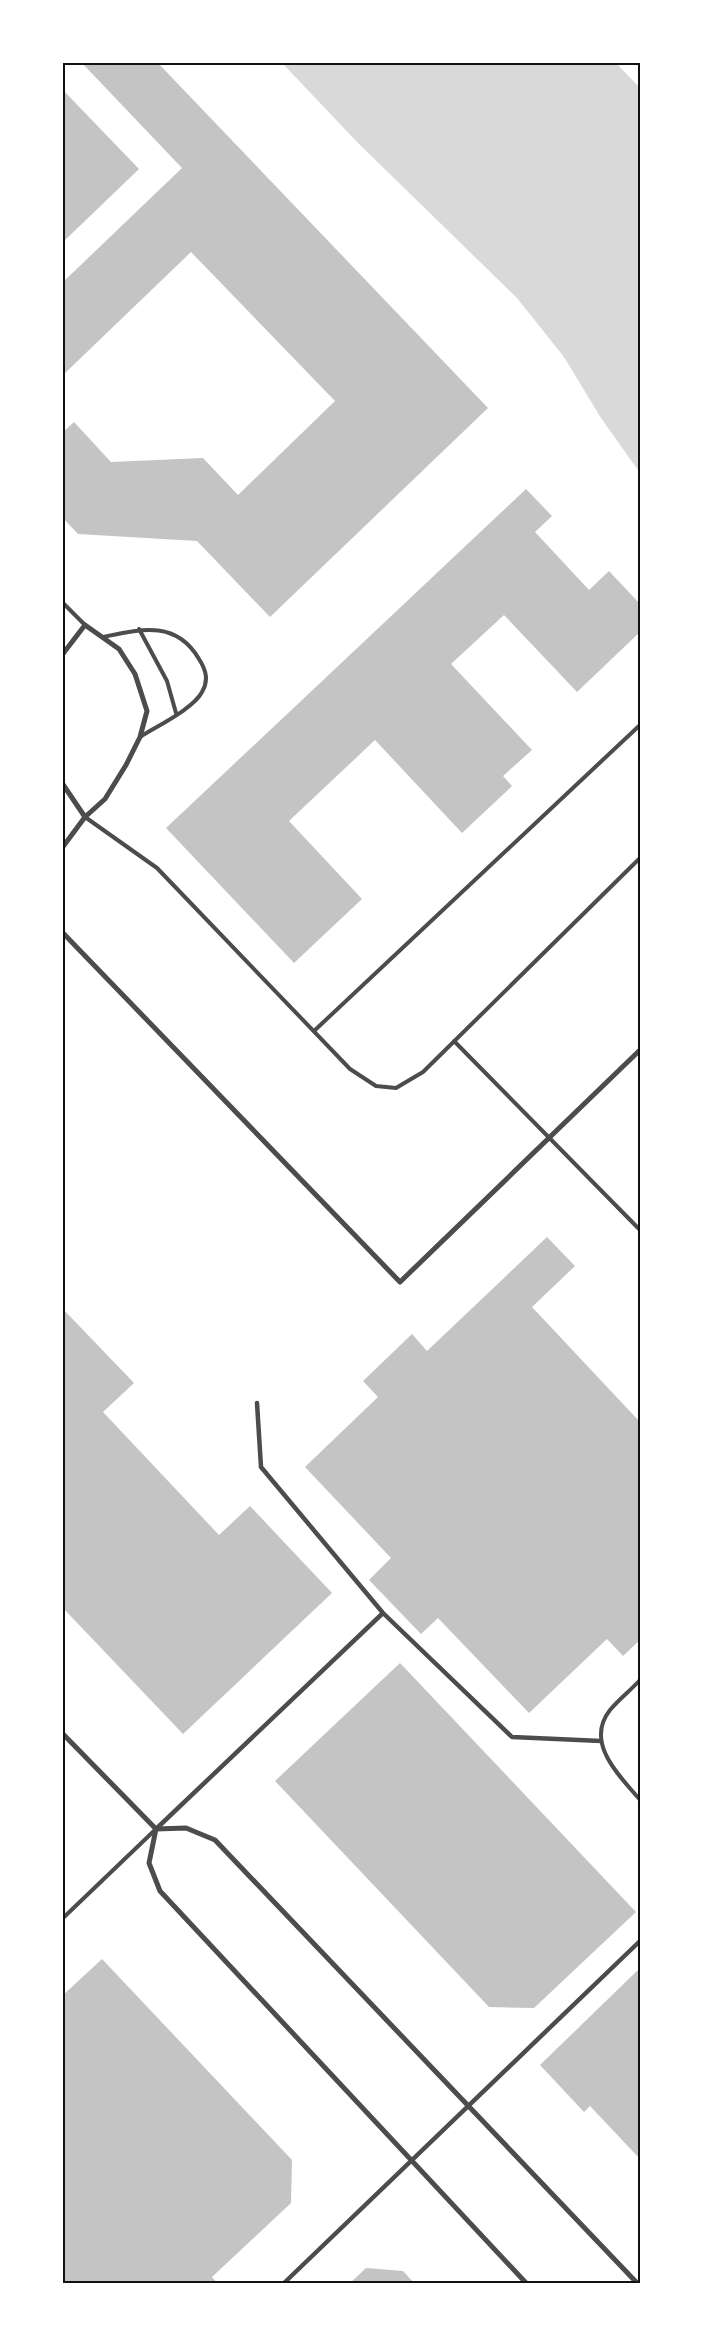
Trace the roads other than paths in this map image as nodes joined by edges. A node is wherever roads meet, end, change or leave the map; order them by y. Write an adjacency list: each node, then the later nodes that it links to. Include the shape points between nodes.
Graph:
1 (62, 602): 2 (lane)
2 (85, 626): 4 (street); 5 (street)
3 (139, 629): 4 (lane); 6 (lane, via 167,681); 6 (lane, via 165,632 180,638 193,649 204,667 207,680 202,693)
4 (103, 638): 8 (street, via 119,649 135,674 147,711)
5 (62, 655)
6 (176, 713): 8 (lane)
7 (640, 725): 14 (lane)
8 (140, 737): 10 (street, via 104,799)
9 (62, 783): 10 (street)
10 (85, 817): 11 (street); 14 (lane, via 158,868)
11 (62, 848)
12 (640, 858): 15 (lane)
13 (62, 932): 17 (street, via 400,1282)
14 (314, 1031): 15 (lane, via 350,1069 376,1086 396,1088 423,1072)
15 (454, 1040): 17 (lane)
16 (640, 1050): 17 (street)
17 (551, 1137): 18 (lane)
18 (640, 1230)
19 (257, 1404): 20 (street, via 261,1467)
20 (384, 1613): 23 (street, via 512,1737); 25 (street)
21 (640, 1680): 23 (lane, via 609,1711 601,1726)
22 (62, 1733): 25 (street)
23 (601, 1740): 24 (lane, via 611,1767)
24 (640, 1800)
25 (156, 1829): 26 (lane); 28 (street, via 186,1828 214,1840); 29 (street, via 149,1863 160,1891)
26 (62, 1919)
27 (640, 1942): 28 (street)
28 (468, 2106): 29 (street); 32 (street)
29 (412, 2160): 30 (street); 31 (street)
30 (282, 2284)
31 (527, 2284)
32 (638, 2284)

